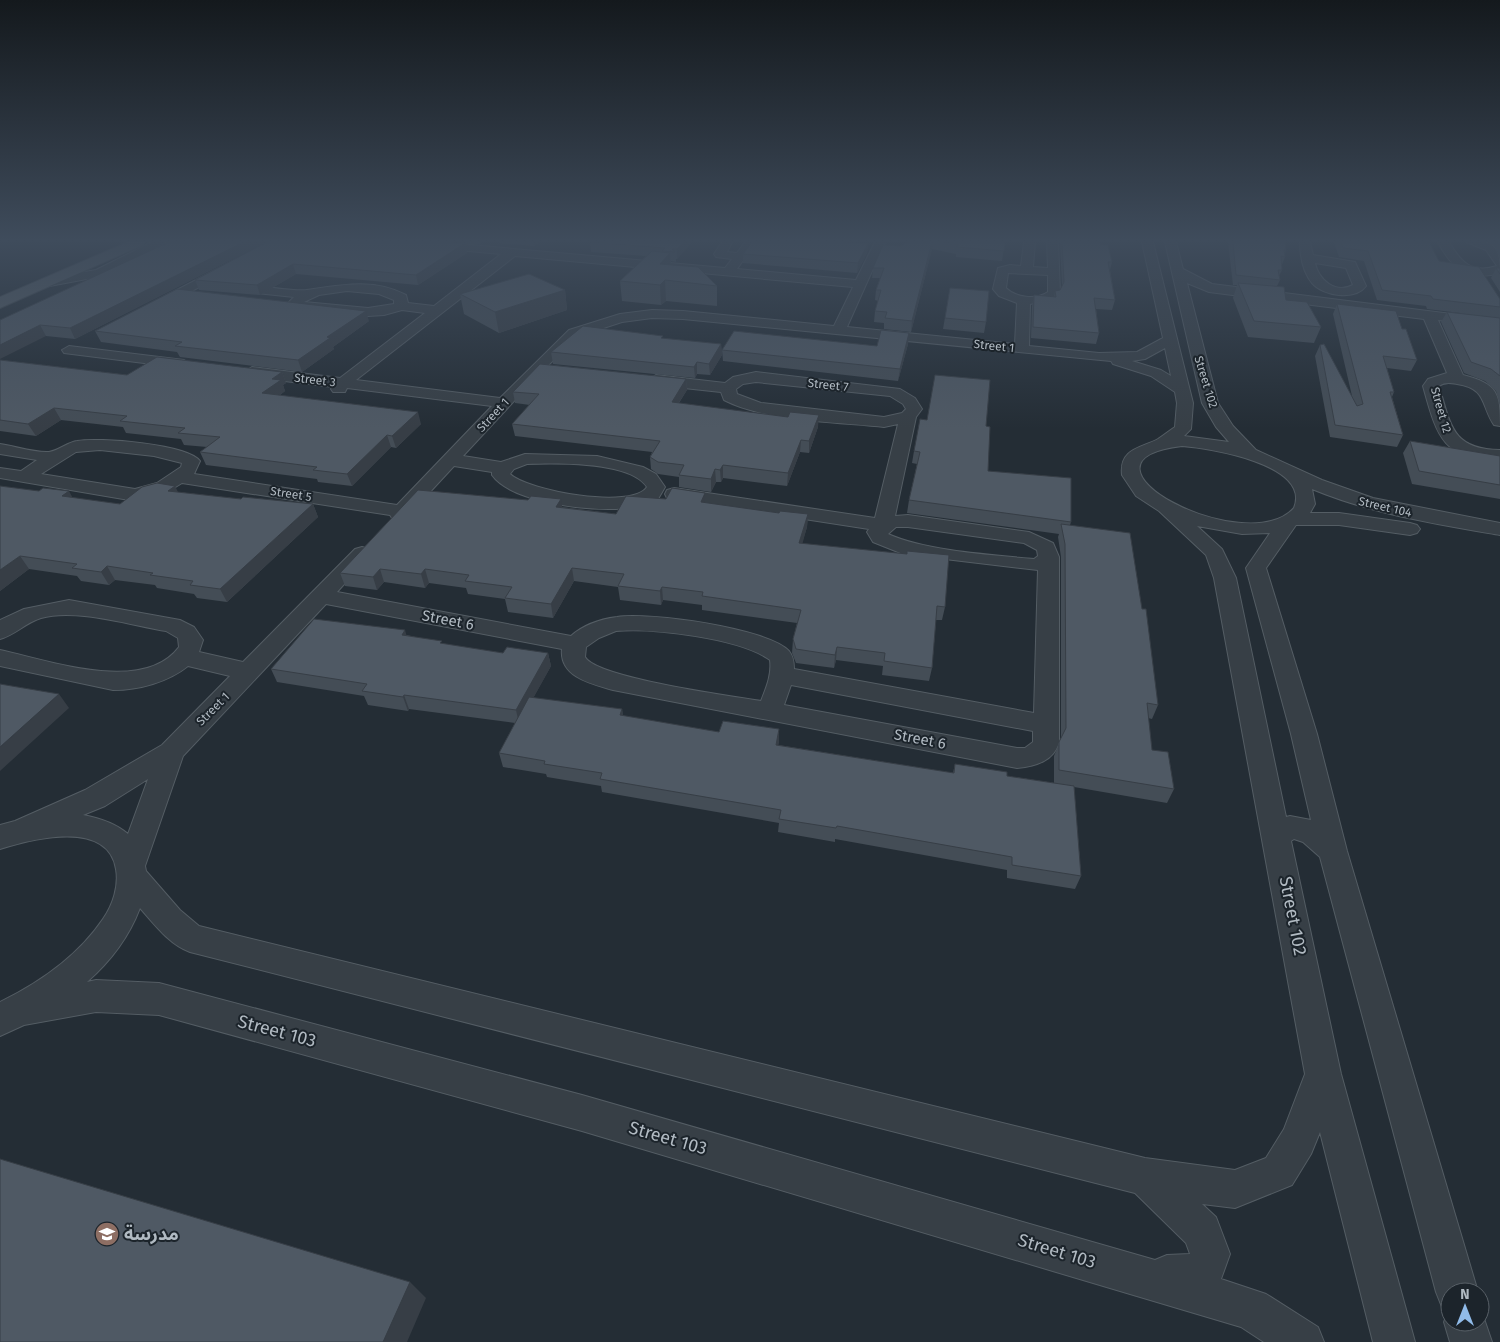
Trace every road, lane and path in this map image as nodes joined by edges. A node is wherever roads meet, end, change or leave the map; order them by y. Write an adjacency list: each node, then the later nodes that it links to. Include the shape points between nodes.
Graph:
1 (155, 305): 10 (street)
2 (331, 305): 9 (street, via 368,312)
3 (445, 305): 11 (street)
4 (851, 305): 14 (street)
5 (1024, 305): 17 (street)
6 (1163, 305): 15 (street, Street 102)
7 (1184, 305): 34 (street, Street 102, via 1210,403 1222,424)
8 (1348, 305): 12 (street)
9 (401, 306): 11 (street)
10 (145, 310)
11 (438, 310): 23 (street)
12 (1430, 316): 13 (street); 22 (street, Street 12)
13 (1500, 324)
14 (839, 330): 17 (street, Street 1); 27 (street, Street 1, via 683,315 620,318 574,333 547,369)
15 (1171, 339): 18 (street, Street 1, via 1140,356); 25 (street, Street 102)
16 (86, 341): 19 (street, via 62,357)
17 (1022, 349): 18 (street, Street 1)
18 (1099, 356): 25 (street, Street 1, via 1156,372)
19 (197, 366)
20 (236, 370): 23 (street, Street 3)
21 (642, 379): 24 (street)
22 (1457, 379): 31 (street, Street 12, via 1486,390); 35 (street, Street 12, via 1438,379 1431,386 1447,436 1464,448 1481,454)
23 (343, 383): 26 (street, Street 3); 28 (street, Street 3, via 337,392 340,397)
24 (728, 388): 30 (street, via 730,397 760,408 884,422); 30 (street, Street 7, via 738,380 756,377 885,391 910,401 914,409)
25 (1182, 390): 32 (street, Street 102, via 1185,403 1183,429)
26 (454, 397): 27 (street, Street 3); 29 (street, Street 3, via 440,405)
27 (503, 403): 37 (street, Street 1)
28 (382, 404)
29 (418, 409)
30 (908, 417): 47 (street, Street 7)
31 (1500, 421)
32 (1162, 444): 34 (street, via 1205,442); 44 (street, via 1145,449 1134,458 1130,467 1138,488)
33 (0, 450): 36 (street)
34 (1250, 453): 38 (street)
35 (1500, 454)
36 (55, 458): 41 (street); 42 (street, via 78,446 97,444 177,455 191,461 190,469)
37 (452, 460): 39 (street); 46 (street, Street 1)
38 (1277, 465): 45 (street, via 1303,488 1306,500 1303,510); 48 (street, Street 104, via 1343,497 1388,509)
39 (504, 468): 43 (street, via 533,458 566,458 645,474 655,483); 43 (street, via 501,475 513,487 570,498 616,503 641,499)
40 (0, 474): 41 (street)
41 (24, 477): 42 (street, via 135,495 164,488)
42 (179, 477): 46 (street, Street 5)
43 (655, 491): 47 (street)
44 (1166, 508): 45 (street, Street 104, via 1207,522 1242,528 1267,527); 62 (street, Street 102, via 1215,553 1225,578)
45 (1289, 521): 49 (street, Street 104, via 1339,519 1386,524); 63 (street, via 1256,568 1304,734)
46 (388, 525): 51 (street, Street 1)
47 (883, 525): 50 (street, via 908,521 1020,536 1042,544 1049,551); 50 (street, via 877,532 880,538 903,548 1035,565)
48 (1500, 529)
49 (1500, 545)
50 (1049, 557): 59 (street, Street 6)
51 (321, 596): 53 (street, Street 6); 56 (street, Street 1)
52 (1, 630): 54 (street, via 32,613 69,607 172,625 192,640 191,649)
53 (575, 644): 57 (street, via 604,627 638,622 745,639 763,645 781,658); 58 (street, Street 6, via 573,652 578,666 613,682)
54 (185, 657): 55 (street, via 175,665 144,678 108,681); 56 (street)
55 (0, 658)
56 (249, 672): 60 (street, Street 1)
57 (782, 674): 58 (street); 59 (street)
58 (769, 711): 59 (street, Street 6, via 1017,758 1029,757 1044,749)
59 (1046, 724)
60 (171, 752): 61 (street, Street 1, via 95,798); 64 (street, Street 1)
61 (9, 834): 64 (street, via 71,825 100,830 121,843)
62 (1277, 836): 63 (street, via 1290,828 1312,832); 66 (street, Street 102)
63 (1333, 851): 69 (street)
64 (132, 870): 65 (street, Street 1, via 124,910 102,945 66,980); 67 (street, via 169,920 190,938)
65 (10, 1015): 68 (street, Street 103, via 96,996 159,999 582,1113)
66 (1323, 1074): 67 (street, via 1298,1141 1279,1172 1235,1189); 71 (street, Street 102)
67 (1145, 1177): 68 (street, via 1202,1231 1210,1254 1202,1276)
68 (1141, 1276): 70 (street, Street 103, via 1251,1309)
69 (1454, 1282)
70 (1302, 1342)
71 (1394, 1342)

